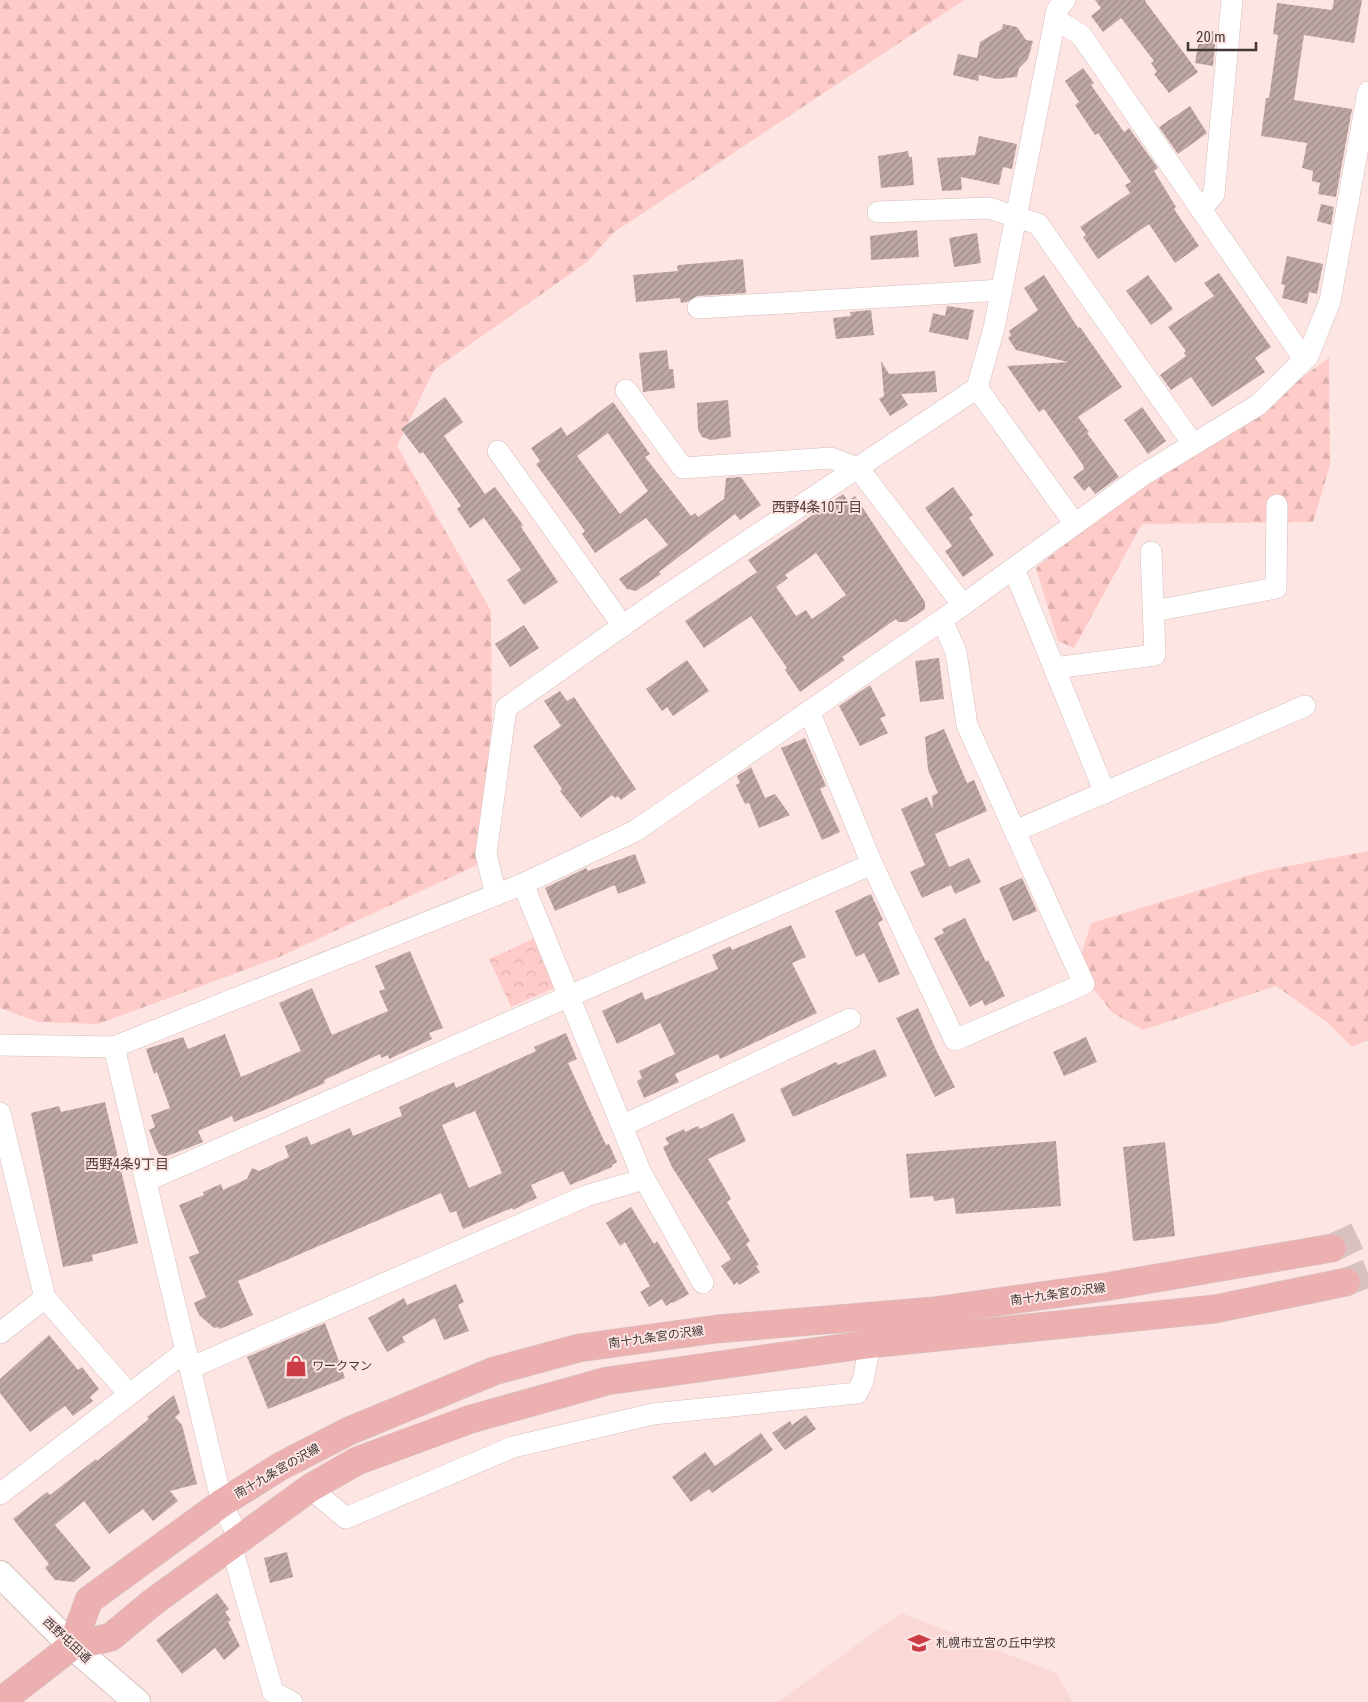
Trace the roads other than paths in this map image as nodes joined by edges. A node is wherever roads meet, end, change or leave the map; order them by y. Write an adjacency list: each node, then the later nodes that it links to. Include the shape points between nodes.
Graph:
1 (1065, 0): 3 (street)
2 (1232, 0): 5 (street, via 1214,194)
3 (1055, 19): 5 (street, via 1081,35); 7 (street)
4 (1368, 92): 10 (street, via 1330,301)
5 (1201, 210): 10 (street)
6 (878, 212): 7 (street, via 989,208)
7 (1016, 217): 8 (street); 13 (street, via 1038,224)
8 (1002, 290): 9 (street); 11 (street)
9 (698, 308)
10 (1304, 359): 13 (street, via 1258,405)
11 (977, 388): 15 (street); 17 (street)
12 (626, 390): 15 (street, via 683,468 830,458)
13 (1193, 444): 17 (street)
14 (498, 452): 23 (street)
15 (858, 468): 20 (street); 23 (street)
16 (1277, 504): 21 (street, via 1276,588)
17 (1075, 524): 19 (street)
18 (1151, 552): 21 (street)
19 (1014, 569): 20 (street); 24 (street)
20 (963, 605): 22 (street)
21 (1154, 611): 24 (street, via 1155,654)
22 (942, 620): 26 (street); 28 (street, via 956,652 967,725)
23 (623, 626): 31 (street, via 506,708 486,854)
24 (1054, 668): 27 (street)
25 (1305, 706): 27 (street)
26 (809, 712): 29 (street); 30 (street, via 635,831)
27 (1106, 793): 28 (street)
28 (1015, 831): 29 (street, via 1084,984 955,1040)
29 (872, 864): 32 (street)
30 (523, 884): 31 (street); 32 (street)
31 (496, 895): 35 (street)
32 (570, 996): 37 (street); 39 (street)
33 (850, 1019): 37 (street)
34 (0, 1045): 35 (street)
35 (114, 1047): 39 (street)
36 (0, 1113): 43 (street)
37 (622, 1126): 38 (street)
38 (644, 1179): 42 (street); 46 (street, via 586,1196)
39 (146, 1181): 46 (street)
40 (1332, 1248): 50 (main road, 南十九条宮の沢線, via 1105,1287 933,1311 717,1329 579,1348 494,1370 349,1431 281,1466)
41 (1346, 1282): 45 (main road, via 1215,1309)
42 (703, 1283)
43 (45, 1298): 44 (street); 47 (street)
44 (0, 1333)
45 (870, 1344): 48 (main road, via 607,1381 462,1422 357,1461); 48 (street, via 863,1381 857,1393 653,1414 513,1447 346,1518)
46 (188, 1359): 47 (street); 50 (street)
47 (129, 1394): 49 (street)
48 (310, 1488): 51 (main road)
49 (0, 1494)
50 (222, 1502): 51 (street); 53 (main road, 南十九条宮の沢線, via 89,1600)
51 (235, 1542): 53 (main road, via 111,1637); 56 (street, via 273,1692)
52 (0, 1574): 53 (street, 西野屯田通)
53 (72, 1646): 54 (main road); 55 (street, 西野屯田通)
54 (0, 1702)
55 (137, 1702)
56 (292, 1702)

